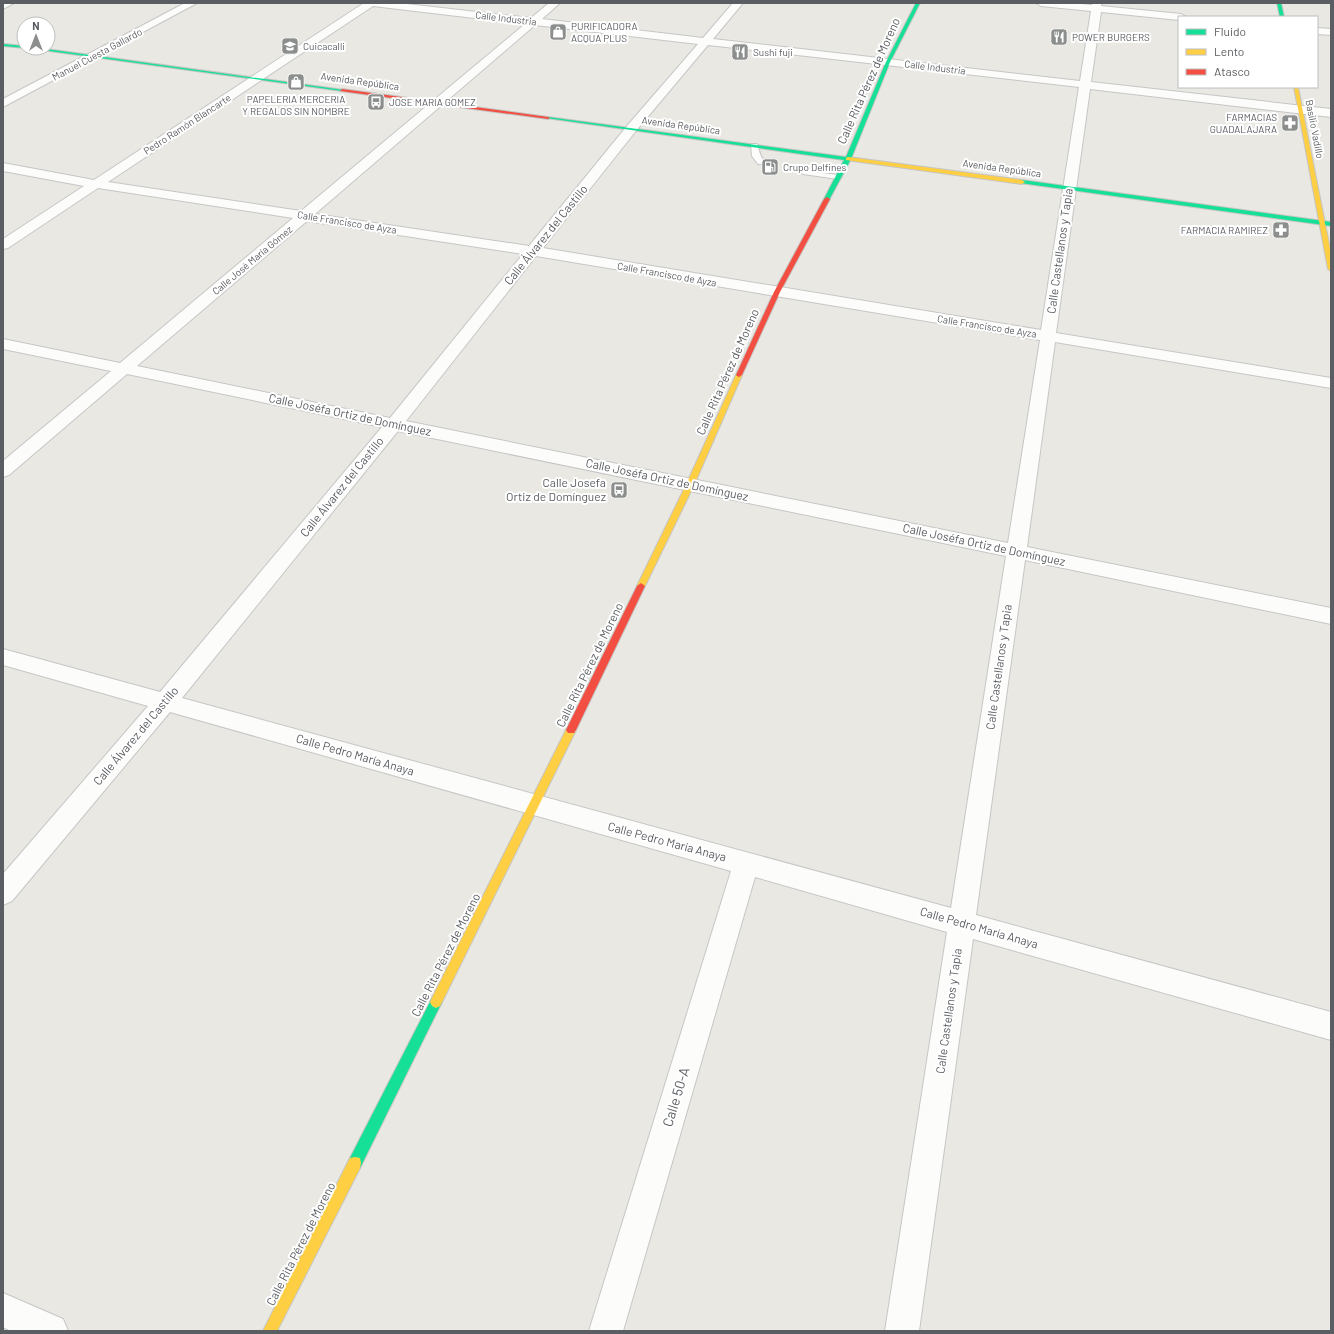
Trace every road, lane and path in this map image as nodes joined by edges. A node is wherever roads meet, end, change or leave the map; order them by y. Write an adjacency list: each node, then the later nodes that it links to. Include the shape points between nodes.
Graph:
1 (9, 3): 9 (street)
2 (192, 3): 20 (street, Manuel Cuesta Gallardo)
3 (372, 3): 13 (street, Calle Industria); 22 (street, Pedro Ramón Blancarte)
4 (555, 3): 13 (street, Calle José María Gómez)
5 (738, 3): 16 (street, Calle Álvarez del Castillo)
6 (918, 3): 21 (street, Calle Rita Pérez de Moreno)
7 (1041, 3): 10 (street)
8 (1279, 3): 11 (street)
9 (3, 6)
10 (1097, 6): 12 (street); 23 (street, Calle Castellanos y Tapia)
11 (1282, 16)
12 (1178, 17)
13 (534, 22): 16 (street, Calle Industria); 25 (street, Calle José María Gómez)
14 (1318, 30): 15 (street)
15 (1331, 32)
16 (705, 41): 21 (street, Calle Industria); 29 (street, Calle Álvarez del Castillo)
17 (3, 45): 18 (street)
18 (16, 46)
19 (56, 51): 20 (street, Avenida República)
20 (92, 56): 22 (street, Avenida República); 26 (street, Manuel Cuesta Gallardo)
21 (888, 62): 23 (street, Calle Industria); 31 (street, Calle Rita Pérez de Moreno)
22 (256, 78): 25 (street, Avenida República); 36 (street, Pedro Ramón Blancarte)
23 (1085, 85): 27 (street, Calle Industria); 37 (street, Calle Castellanos y Tapia)
24 (1296, 88): 27 (street, Basilio Vadillo)
25 (437, 103): 29 (street, Avenida República); 38 (street, Calle José María Gómez)
26 (3, 104)
27 (1300, 109): 28 (street, Calle Industria); 39 (street, Basilio Vadillo)
28 (1331, 113)
29 (631, 129): 30 (street, Avenida República); 41 (street, Calle Álvarez del Castillo)
30 (754, 146): 31 (street, Avenida República); 32 (lane, via 756,156)
31 (848, 158): 35 (street, Calle Rita Pérez de Moreno); 37 (street, Avenida República)
32 (761, 162)
33 (3, 167): 36 (street, Calle Francisco de Ayza)
34 (803, 172): 35 (lane)
35 (838, 177): 43 (street, Calle Rita Pérez de Moreno)
36 (96, 184): 38 (street, Calle Francisco de Ayza); 40 (street, Pedro Ramón Blancarte)
37 (1070, 188): 39 (street, Avenida República); 44 (street, Calle Castellanos y Tapia)
38 (304, 216): 41 (street, Calle Francisco de Ayza); 46 (street, Calle José María Gómez)
39 (1327, 223): 42 (street, Basilio Vadillo)
40 (3, 245)
41 (532, 251): 43 (street, Calle Francisco de Ayza); 48 (street, Calle Álvarez del Castillo)
42 (1331, 269)
43 (777, 292): 44 (street, Calle Francisco de Ayza); 50 (street, Calle Rita Pérez de Moreno)
44 (1048, 336): 47 (street, Calle Francisco de Ayza); 51 (street, Calle Castellanos y Tapia)
45 (3, 344): 46 (street, Calle Joséfa Ortiz de Domínguez)
46 (124, 369): 48 (street, Calle Joséfa Ortiz de Domínguez); 49 (street, Calle José María Gómez)
47 (1331, 383)
48 (394, 424): 50 (street, Calle Joséfa Ortiz de Domínguez); 54 (street, Calle Álvarez del Castillo)
49 (3, 471)
50 (690, 485): 51 (street, Calle Joséfa Ortiz de Domínguez); 55 (street, Calle Rita Pérez de Moreno)
51 (1016, 552): 52 (street, Calle Joséfa Ortiz de Domínguez); 58 (street, Calle Castellanos y Tapia)
52 (1331, 616)
53 (3, 658): 54 (street, Calle Pedro María Anaya)
54 (165, 702): 55 (street, Calle Pedro María Anaya); 57 (street, Calle Álvarez del Castillo)
55 (535, 805): 56 (street, Calle Pedro María Anaya); 62 (street, Calle Rita Pérez de Moreno)
56 (746, 863): 58 (street, Calle Pedro María Anaya); 63 (street, Calle 50-A)
57 (3, 893)
58 (962, 923): 59 (street, Calle Pedro María Anaya); 64 (street, Calle Castellanos y Tapia)
59 (1331, 1026)
60 (3, 1310): 61 (street)
61 (51, 1331)
62 (270, 1331)
63 (606, 1331)
64 (902, 1331)

